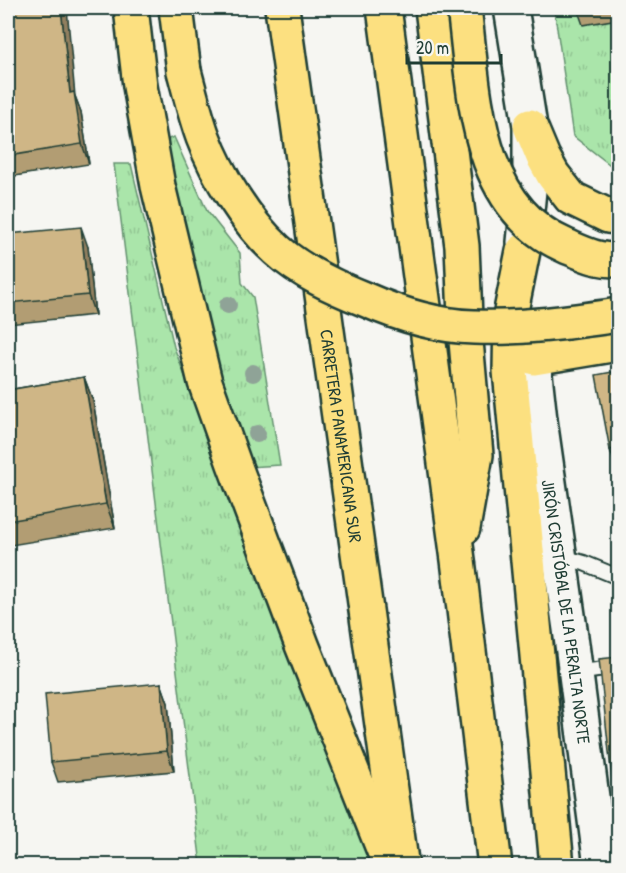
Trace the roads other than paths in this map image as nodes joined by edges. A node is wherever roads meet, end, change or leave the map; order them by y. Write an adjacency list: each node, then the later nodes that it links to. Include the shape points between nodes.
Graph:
1 (131, 8): 21 (main road, via 158,186 205,382 302,645)
2 (176, 8): 12 (main road, bridge, via 184,71 203,138 233,196 254,224 278,251 301,267 385,308 428,321 473,327 545,325)
3 (282, 8): 22 (main road, CARRETERA PANAMERICANA SUR)
4 (384, 8): 16 (main road)
5 (432, 8): 16 (main road, via 462,246 476,455)
6 (464, 8): 11 (main road, bridge, via 480,130 493,172 516,209 549,239 598,260)
7 (512, 8): 8 (street, JIRÓN CRISTÓBAL DE LA PERALTA NORTE)
8 (530, 126): 9 (main road, via 548,166 571,198); 10 (street, JIRÓN CRISTÓBAL DE LA PERALTA NORTE, via 530,180)
9 (618, 217)
10 (523, 251): 14 (street, JIRÓN CRISTÓBAL DE LA PERALTA NORTE); 24 (main road, via 511,311 510,371)
11 (618, 260)
12 (618, 315)
13 (618, 344): 14 (main road)
14 (534, 358): 15 (street, JIRÓN CRISTÓBAL DE LA PERALTA NORTE)
15 (560, 557): 17 (lane); 19 (street, JIRÓN CRISTÓBAL DE LA PERALTA NORTE)
16 (458, 560): 23 (main road)
17 (618, 577)
18 (618, 667): 19 (lane)
19 (576, 673): 20 (street, JIRÓN CRISTÓBAL DE LA PERALTA NORTE)
20 (603, 859)
21 (390, 866)
22 (401, 866)
23 (495, 866)
24 (557, 866)

